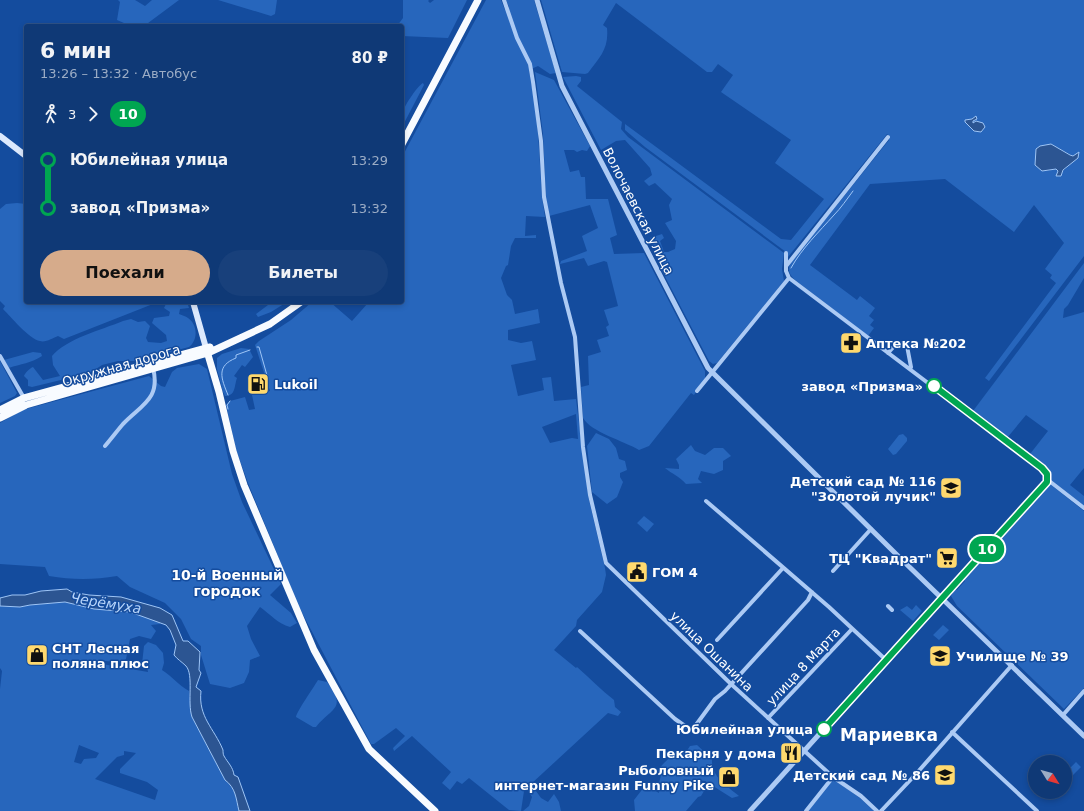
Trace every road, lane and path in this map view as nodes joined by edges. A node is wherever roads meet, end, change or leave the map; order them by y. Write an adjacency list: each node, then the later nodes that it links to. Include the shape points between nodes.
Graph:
1 (478, 0): 6 (main road)
2 (504, 0): 39 (street, улица Ошанина, via 517,38 530,64 541,141 544,197 561,282 576,337 582,441 590,495 607,565)
3 (538, 0): 18 (street, Волочаевская улица, via 563,87)
4 (0, 136): 7 (main road)
5 (888, 137): 9 (street)
6 (404, 140)
7 (24, 154)
8 (786, 253): 9 (street)
9 (786, 265): 10 (street, via 786,274)
10 (789, 278): 14 (street); 18 (street)
11 (194, 304): 13 (main road)
12 (298, 304): 13 (main road, Окружная дорога, via 280,318 248,335)
13 (207, 350): 16 (main road, Окружная дорога); 20 (main road, Окружная дорога); 47 (main road, via 239,471 314,650 369,749)
14 (888, 353): 17 (street); 17 (street, via 897,343 904,343 909,364)
15 (0, 356): 20 (street)
16 (152, 368): 22 (main road, Окружная дорога, via 26,404); 23 (street, via 155,376 154,390 149,400)
17 (914, 371): 24 (street, via 1042,468)
18 (712, 372): 19 (street); 27 (street, Волочаевская улица)
19 (697, 391)
20 (24, 398): 21 (main road, Окружная дорога)
21 (0, 410)
22 (0, 418)
23 (105, 446)
24 (1048, 480): 26 (street); 31 (street)
25 (706, 501): 28 (street)
26 (1084, 508)
27 (871, 529): 29 (street); 31 (street, Волочаевская улица)
28 (783, 568): 30 (street); 36 (street)
29 (833, 571)
30 (812, 592): 34 (street); 39 (street, via 808,600)
31 (942, 598): 37 (street); 38 (street, Волочаевская улица)
32 (888, 606): 33 (street)
33 (892, 610)
34 (852, 628): 37 (street); 42 (street, улица 8 Марта)
35 (580, 631): 39 (street, via 679,722 693,729 714,699)
36 (716, 640)
37 (886, 660): 45 (street)
38 (1012, 665): 41 (street, Волочаевская улица); 43 (street)
39 (731, 684): 42 (street, улица Ошанина)
40 (1084, 691): 41 (street)
41 (1063, 715): 44 (street, Волочаевская улица)
42 (768, 718): 45 (street, улица Ошанина)
43 (952, 732): 51 (street); 52 (street)
44 (1084, 736)
45 (805, 750): 46 (street, улица Ошанина); 48 (street)
46 (833, 777): 49 (street); 50 (street, улица Ошанина, via 861,796)
47 (434, 811)
48 (750, 811)
49 (806, 811)
50 (877, 811)
51 (881, 811)
52 (1037, 811)

